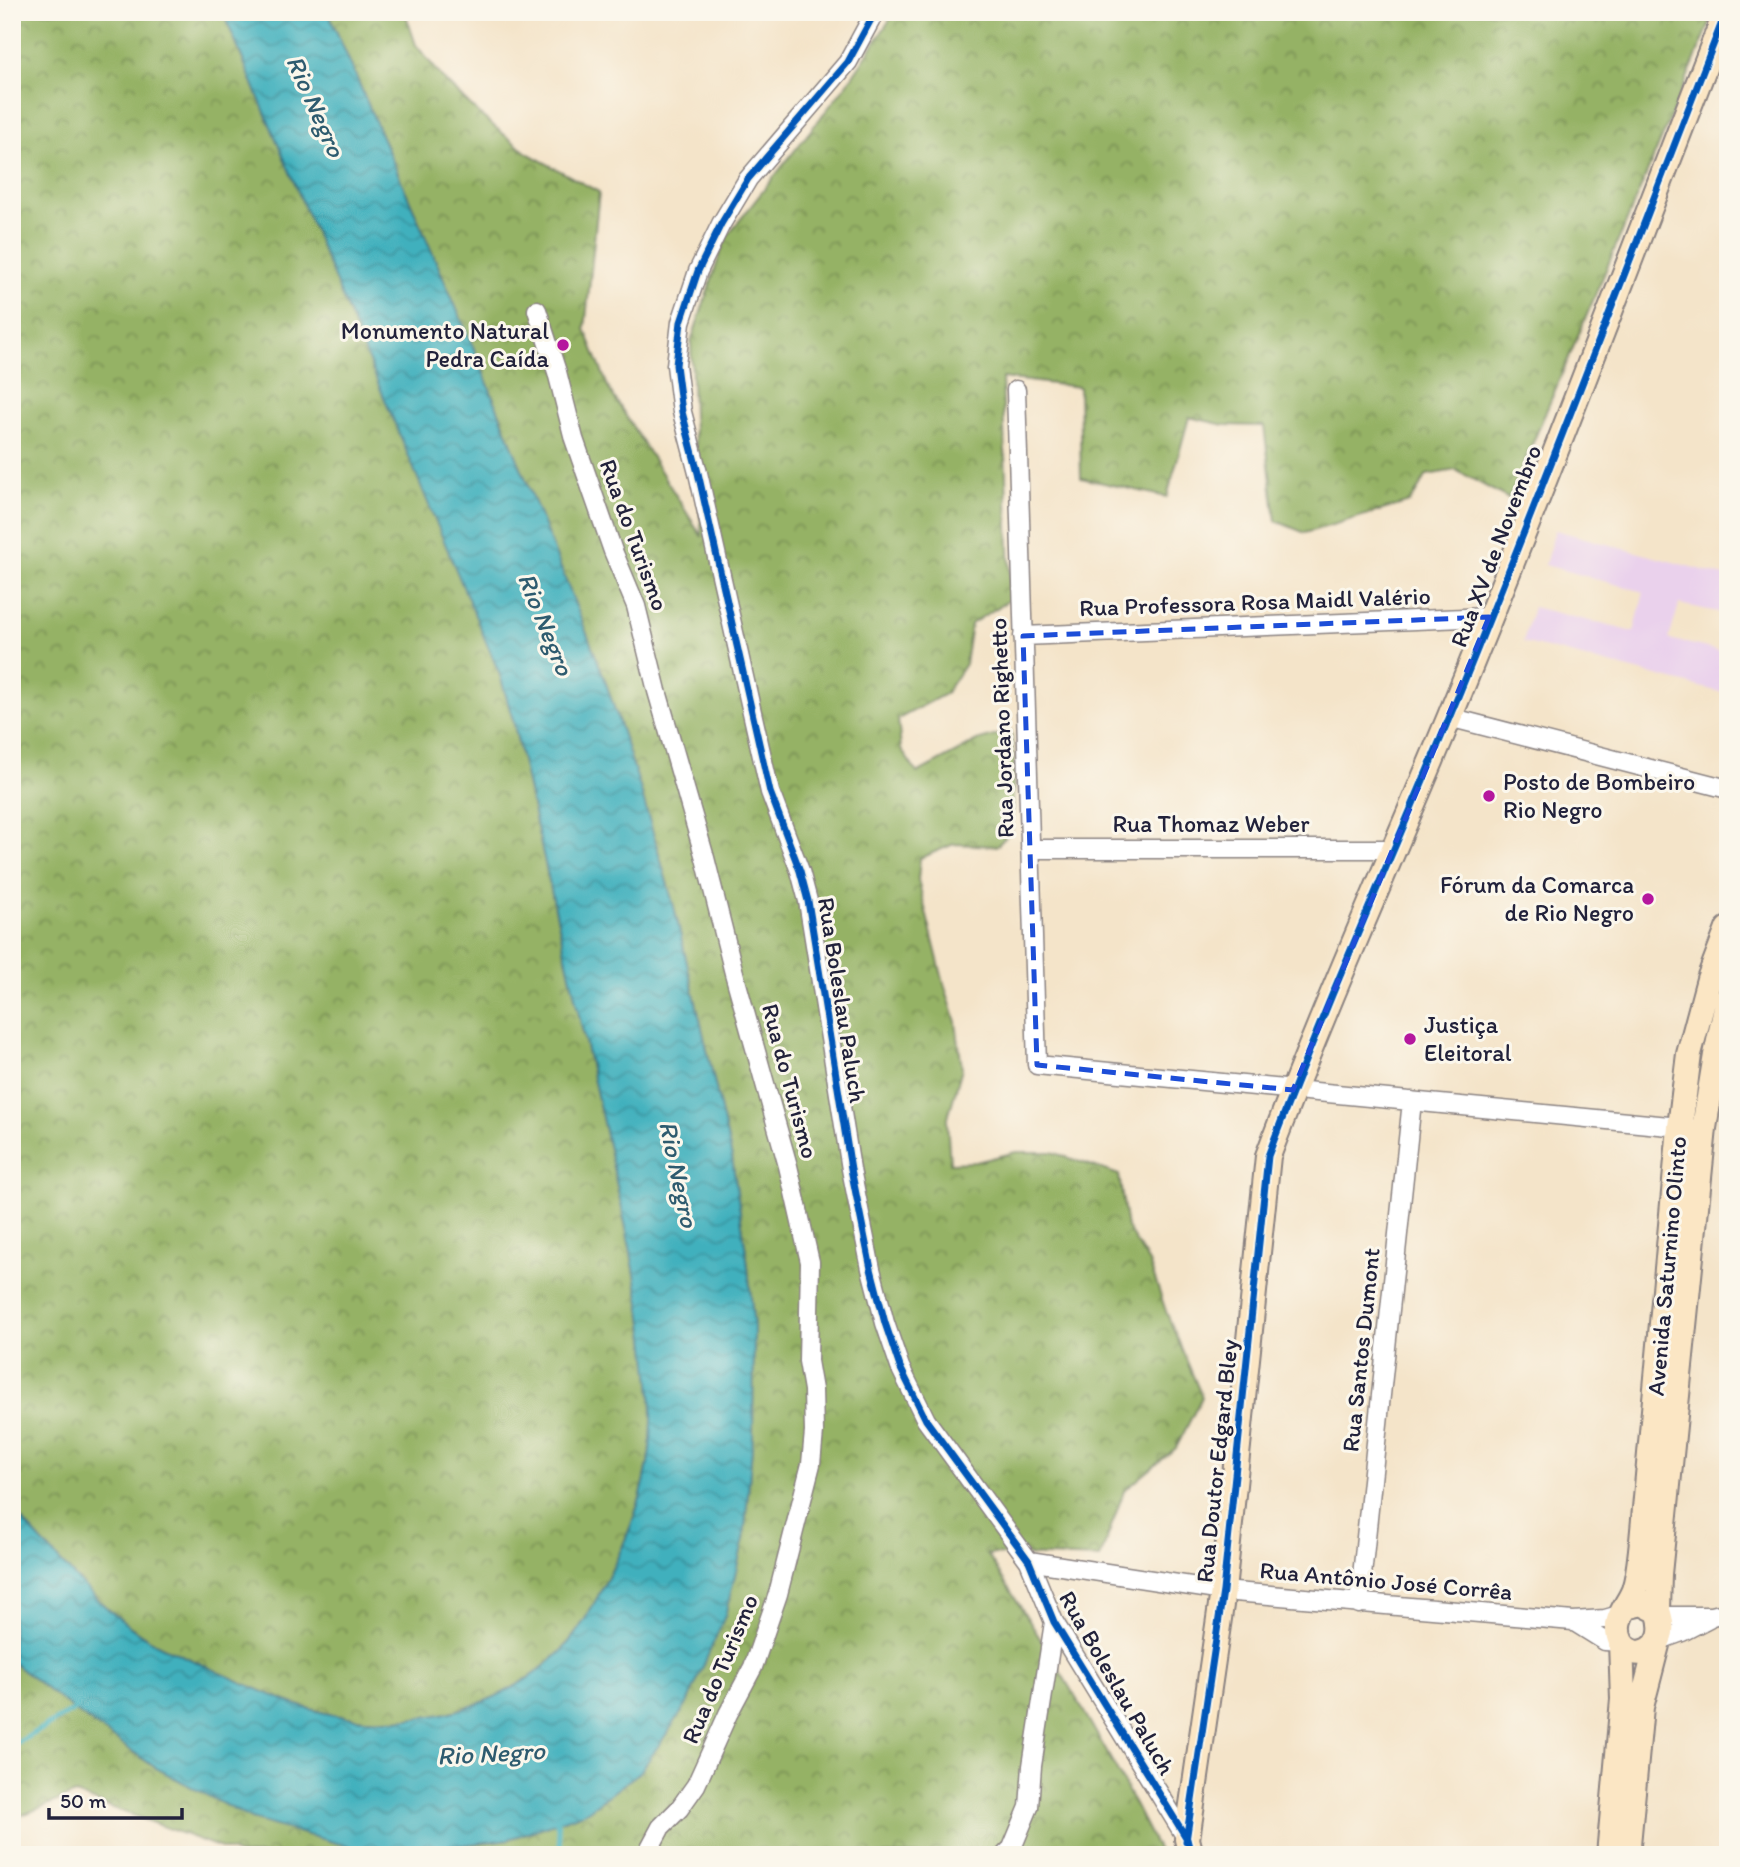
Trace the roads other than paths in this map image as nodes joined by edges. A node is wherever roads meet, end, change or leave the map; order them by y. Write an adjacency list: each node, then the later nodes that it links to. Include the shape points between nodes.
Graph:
1 (875, 12): 16 (street, Rua Boleslau Paluch, via 848,62 748,179 721,224 698,271 681,322 676,365 682,412 769,792 808,901 851,1169 885,1323 926,1420)
2 (1726, 12): 5 (street, Rua XV de Novembro)
3 (537, 310): 27 (street, Rua do Turismo, via 574,439 636,606 810,1262 811,1464 778,1594 753,1667 705,1767)
4 (1016, 390): 6 (street, Rua Jordano Righetto)
5 (1489, 617): 6 (street, Rua Professora Rosa Maidl Valério); 7 (street, Rua XV de Novembro)
6 (1023, 636): 9 (street, Rua Jordano Righetto)
7 (1449, 717): 8 (street); 10 (street, Rua XV de Novembro)
8 (1728, 789)
9 (1030, 849): 10 (street, Rua Thomaz Weber); 13 (street, Rua Jordano Righetto, via 1037,1065)
10 (1392, 849): 13 (street, Rua XV de Novembro)
11 (1728, 929): 15 (street, Avenida Saturnino Olinto, via 1689,1054)
12 (1728, 999): 15 (street, Avenida Saturnino Olinto)
13 (1293, 1090): 14 (street); 17 (street, Rua Doutor Edgard Bley, via 1268,1156)
14 (1412, 1101): 15 (street); 18 (street, Rua Santos Dumont)
15 (1692, 1128): 19 (street, Avenida Saturnino Olinto, via 1642,1542 1633,1592); 23 (street, Avenida Saturnino Olinto, via 1659,1574)
16 (1028, 1561): 17 (street, Rua Antônio José Corrêa); 22 (street, Rua Boleslau Paluch)
17 (1223, 1591): 18 (street, Rua Antônio José Corrêa); 26 (street, Rua Doutor Edgard Bley)
18 (1359, 1604): 21 (street, Rua Antônio José Corrêa)
19 (1622, 1611): 21 (street, Rua Antônio José Corrêa, via 1605,1619); 23 (street, via 1642,1603); 24 (street)
20 (1720, 1614): 23 (street, via 1682,1632)
21 (1573, 1621): 24 (street, Rua Antônio José Corrêa, via 1605,1641)
22 (1054, 1622): 26 (street, Rua Boleslau Paluch); 28 (street, via 1029,1807)
23 (1659, 1628): 24 (street, via 1649,1650 1638,1652); 25 (street, Avenida Saturnino Olinto)
24 (1621, 1642): 25 (street, Avenida Saturnino Olinto)
25 (1632, 1707): 29 (street, Avenida Saturnino Olinto); 30 (street, Avenida Saturnino Olinto)
26 (1187, 1850)
27 (646, 1855)
28 (1005, 1855)
29 (1609, 1855)
30 (1627, 1855)

